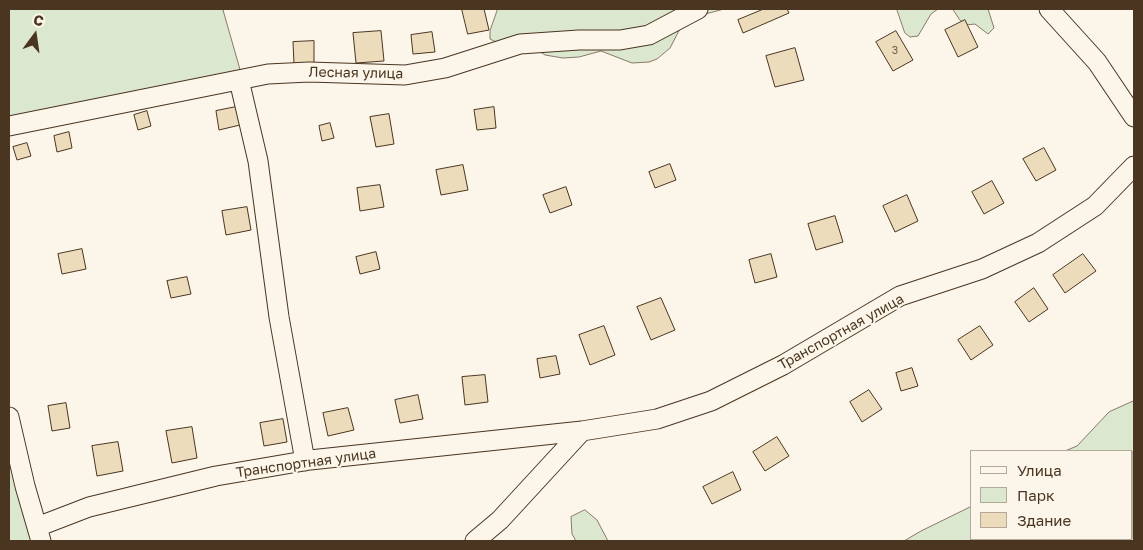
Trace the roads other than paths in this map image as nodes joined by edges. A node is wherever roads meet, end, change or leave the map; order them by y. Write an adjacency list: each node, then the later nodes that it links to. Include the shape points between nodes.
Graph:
1 (698, 9): 3 (street, Лесная улица, via 649,35 620,40 520,44 445,68 405,75 310,72 268,74)
2 (1049, 9): 4 (street, via 1097,62)
3 (238, 80): 5 (street, Лесная улица); 10 (street, via 258,161)
4 (1134, 117)
5 (9, 126)
6 (1134, 166): 8 (street, Транспортная улица, via 1095,206 1038,243 982,270 900,296 783,365 712,401 657,419)
7 (9, 417): 9 (street)
8 (582, 431): 10 (street, Транспортная улица); 12 (street, via 500,520)
9 (12, 443): 11 (street)
10 (305, 461): 11 (street, Транспортная улица, via 216,476 89,507)
11 (39, 534)
12 (475, 541)

